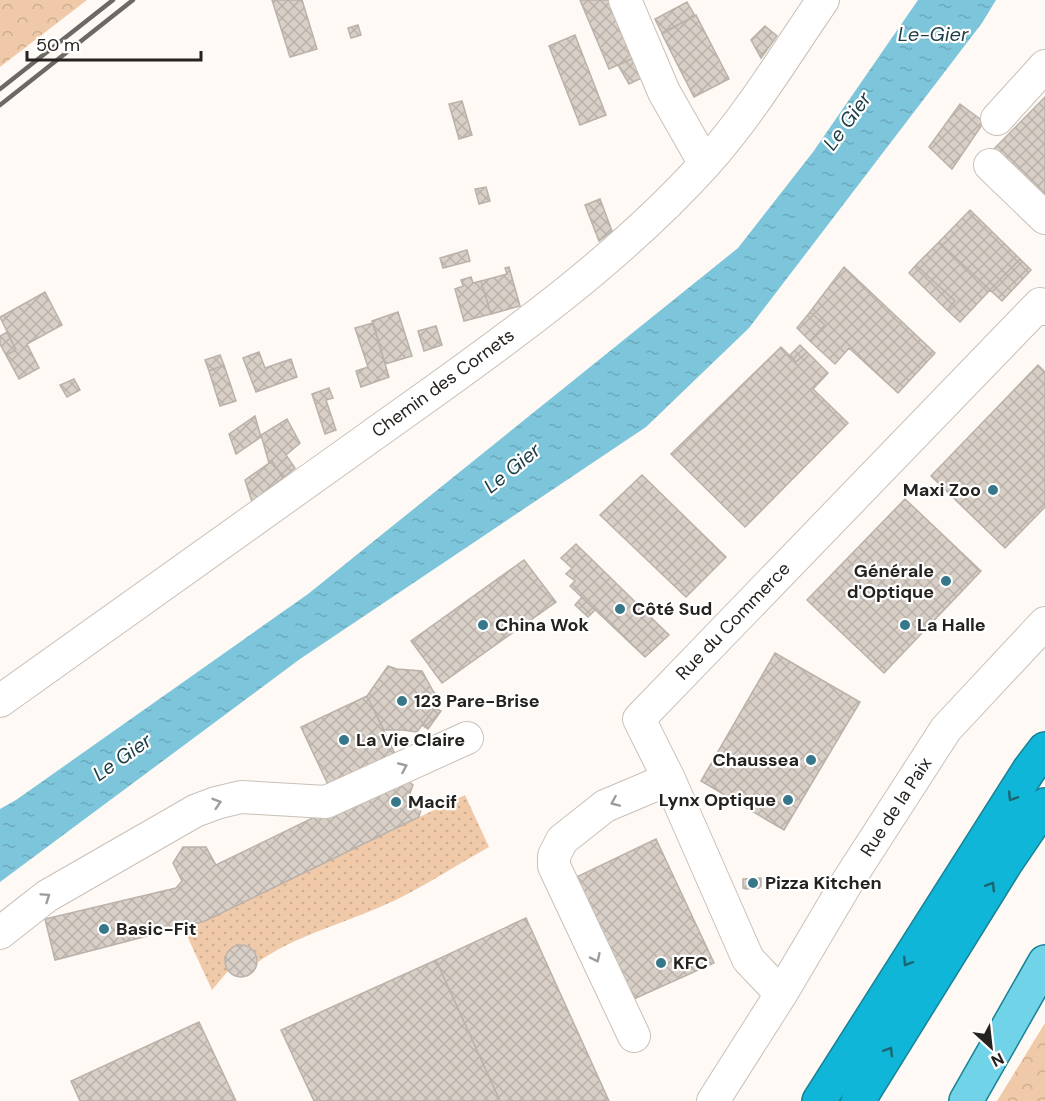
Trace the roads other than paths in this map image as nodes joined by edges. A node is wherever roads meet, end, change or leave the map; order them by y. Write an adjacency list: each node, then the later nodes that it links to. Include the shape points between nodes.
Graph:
1 (625, 0): 5 (street, via 664,92)
2 (823, 0): 5 (street, Chemin des Cornets)
3 (1045, 66): 4 (street)
4 (997, 119)
5 (705, 164): 10 (street, Chemin des Cornets, via 661,209 533,317)
6 (990, 165): 7 (street)
7 (1045, 218)
8 (1043, 303): 13 (street, Rue du Commerce, via 639,719)
9 (1045, 623): 17 (street, Rue de la Paix, via 946,729 846,884)
10 (0, 701)
11 (467, 738): 15 (street, one-way to 11, via 47,896 216,802 241,797 326,802)
12 (1045, 749): 20 (highway, one-way to 20)
13 (669, 779): 17 (street, Rue du Commerce, via 748,959); 18 (street, one-way to 18, via 605,806 562,840 554,856 554,866)
14 (1045, 804): 21 (highway, one-way to 14)
15 (0, 933)
16 (1045, 962): 22 (main road)
17 (782, 994): 19 (street, Rue de la Paix)
18 (633, 1036)
19 (713, 1101)
20 (819, 1101)
21 (858, 1101)
22 (966, 1101)

